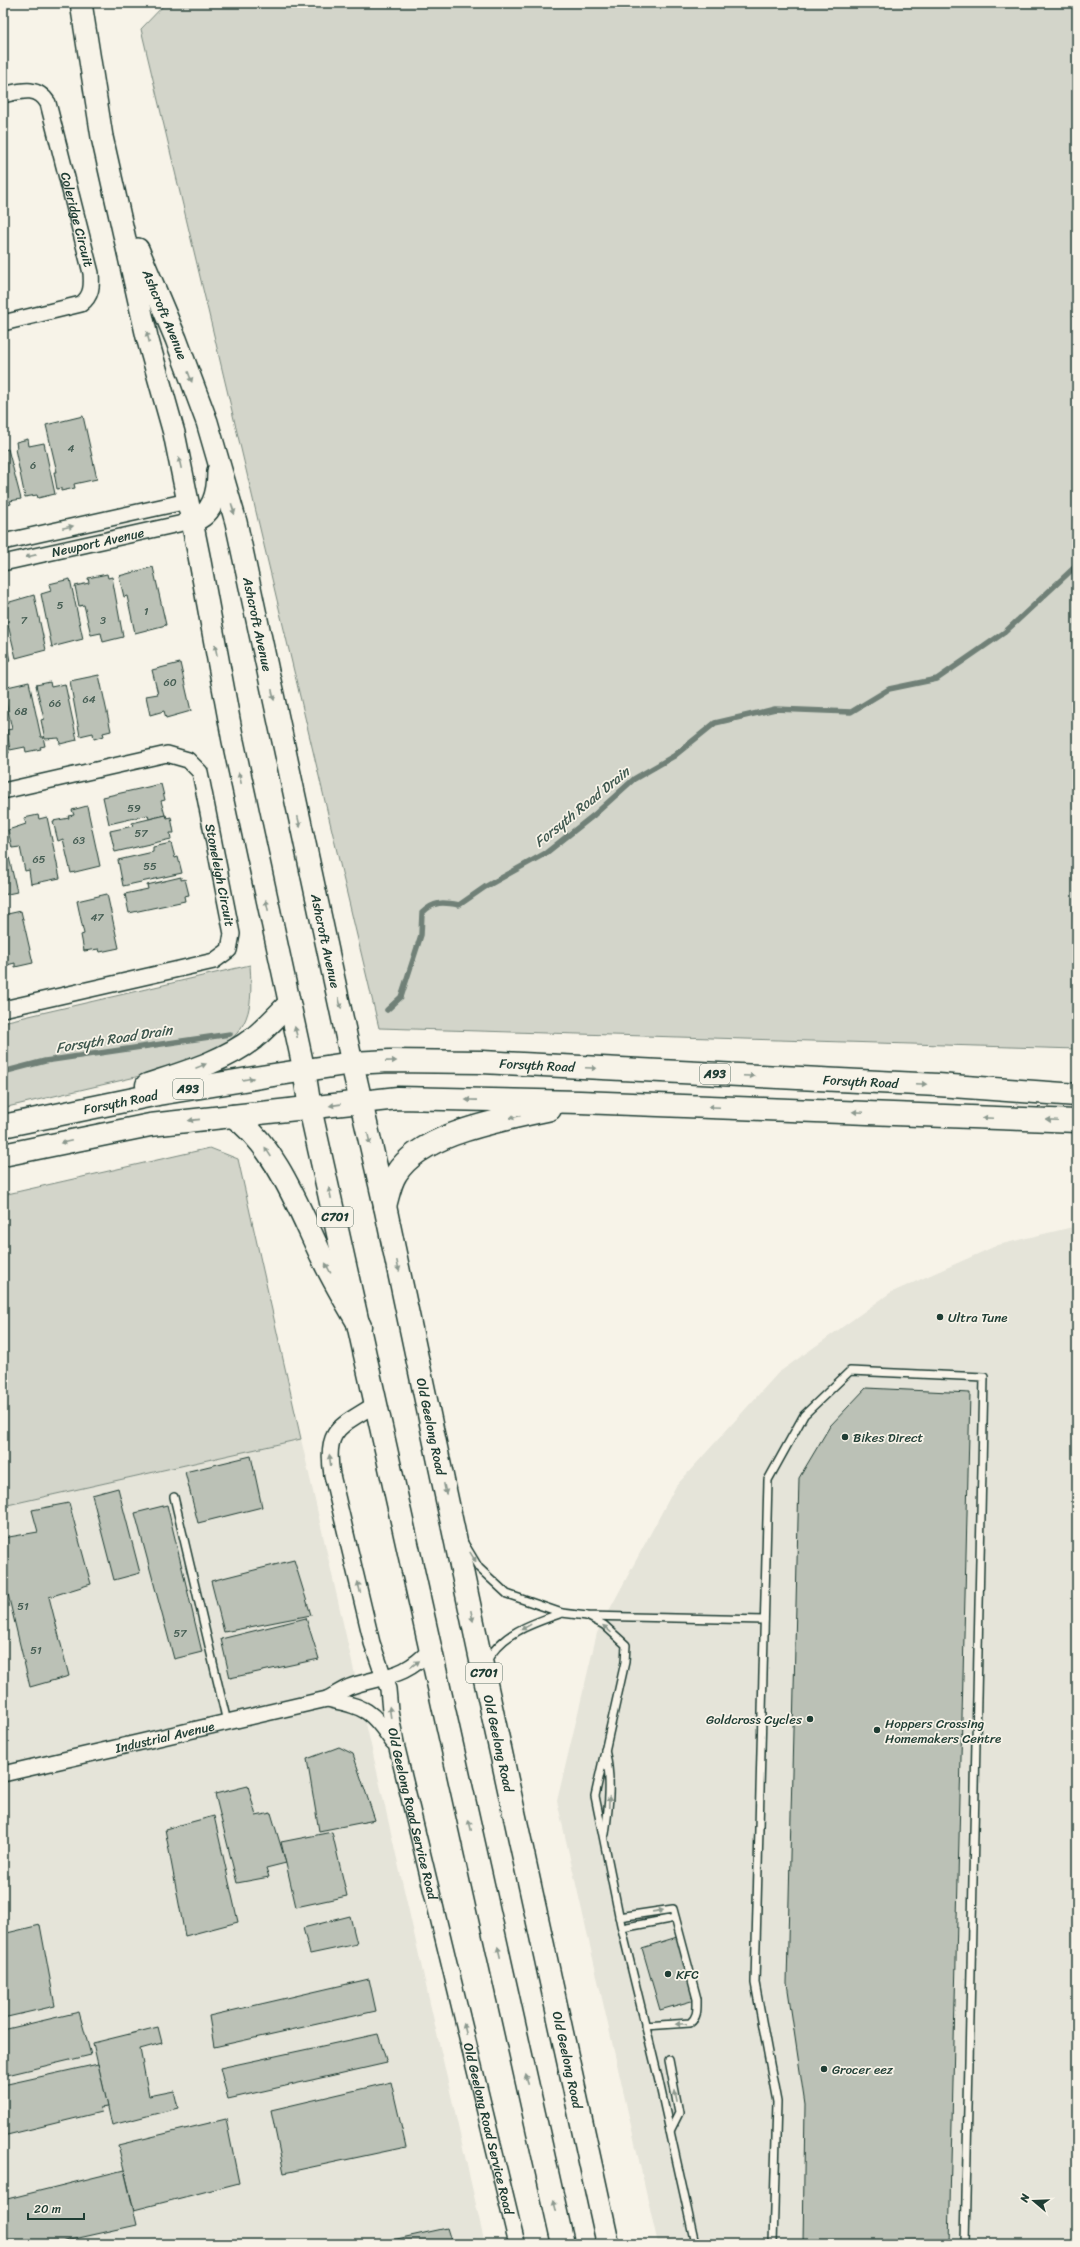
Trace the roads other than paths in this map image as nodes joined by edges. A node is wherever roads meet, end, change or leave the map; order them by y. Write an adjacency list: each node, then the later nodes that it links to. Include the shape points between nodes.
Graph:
1 (81, 3): 3 (main road, Ashcroft Avenue)
2 (94, 3): 3 (main road, Ashcroft Avenue)
3 (89, 51): 5 (main road, Ashcroft Avenue, via 101,129)
4 (3, 95): 6 (street, Coleridge Circuit, via 30,90 40,93 48,103 92,279 91,291 81,304)
5 (117, 198): 7 (main road, Ashcroft Avenue, one-way to 7, via 176,339); 8 (main road, Ashcroft Avenue, one-way to 5, via 174,433 147,337)
6 (3, 323)
7 (218, 459): 9 (main road, via 215,498 203,516); 15 (main road, Ashcroft Avenue, one-way to 15, via 236,522)
8 (188, 501): 9 (main road, Ashcroft Avenue); 10 (street, Newport Avenue, one-way to 8)
9 (192, 521): 11 (street, Newport Avenue, one-way to 11); 13 (main road, Ashcroft Avenue, one-way to 9, via 233,741)
10 (3, 542)
11 (3, 563)
12 (3, 791): 14 (street, Stoneleigh Circuit, via 167,754 188,760 200,772 232,934 229,950 214,961)
13 (289, 1004): 16 (main road, Ashcroft Avenue, one-way to 13); 21 (main road, one-way to 13, via 204,1065 253,1038)
14 (3, 1009)
15 (352, 1063): 16 (main road, Forsyth Road / A93); 17 (main road, Forsyth Road / A93, one-way to 17, via 482,1062 938,1085); 18 (main road, C701)
16 (304, 1070): 20 (main road, C701); 21 (main road, Forsyth Road / A93, one-way to 16, via 158,1094)
17 (1077, 1095)
18 (360, 1101): 19 (main road, one-way to 18, via 398,1098); 20 (main road, one-way to 20); 26 (main road, Old Geelong Road / C701, one-way to 26)
19 (580, 1102): 23 (main road, one-way to 19); 26 (main road, one-way to 26, via 462,1130 438,1142 406,1162 395,1175)
20 (310, 1108): 22 (main road); 27 (main road, C701, one-way to 20)
21 (72, 1112): 24 (main road, Forsyth Road / A93)
22 (233, 1116): 25 (main road, one-way to 25, via 150,1125); 27 (main road, one-way to 22, via 275,1164 258,1138)
23 (1077, 1121)
24 (3, 1126)
25 (3, 1155)
26 (385, 1206): 30 (main road, Old Geelong Road / C701, one-way to 30)
27 (360, 1326): 28 (main road, C701)
28 (377, 1403): 34 (main road, C701); 36 (street, Old Geelong Road Service Road, one-way to 28, via 372,1643 332,1475 329,1451 336,1432)
29 (174, 1497): 38 (lane)
30 (452, 1524): 31 (lane, one-way to 31, via 480,1568 507,1594); 35 (main road, Old Geelong Road / C701, one-way to 35)
31 (562, 1613): 32 (lane); 35 (lane, one-way to 35, via 529,1624 502,1642 490,1655)
32 (587, 1616): 33 (lane); 40 (lane, one-way to 32, via 626,1662 626,1645 604,1625)
33 (764, 1620): 55 (lane, via 754,1983 776,2102); 56 (lane, via 768,1480 804,1415 850,1371 984,1377)
34 (431, 1649): 36 (street, Industrial Avenue, one-way to 34, via 416,1664); 51 (main road, C701, one-way to 34)
35 (483, 1670): 49 (main road, Old Geelong Road / C701)
36 (386, 1678): 37 (street, Industrial Avenue, via 350,1686); 39 (street, Old Geelong Road Service Road, one-way to 36)
37 (327, 1699): 38 (street, Industrial Avenue); 39 (street, Industrial Avenue, via 359,1706 377,1719)
38 (227, 1722): 41 (street, Industrial Avenue)
39 (397, 1748): 50 (street, Old Geelong Road Service Road, one-way to 39)
40 (604, 1749): 42 (lane, one-way to 40, via 609,1809 610,1768); 42 (lane, via 595,1796)
41 (3, 1774)
42 (604, 1841): 43 (lane)
43 (619, 1917): 44 (lane, one-way to 44, via 673,1909); 45 (lane)
44 (675, 1918): 45 (lane); 46 (lane, one-way to 46, via 697,1999 697,2012 690,2024)
45 (622, 1928): 46 (lane)
46 (646, 2026): 48 (lane)
47 (669, 2060): 48 (lane, one-way to 47, via 679,2113)
48 (670, 2131): 54 (lane)
49 (603, 2221): 52 (main road, Old Geelong Road / C701); 53 (lane)
50 (517, 2244)
51 (563, 2244)
52 (608, 2244)
53 (616, 2244)
54 (695, 2244)
55 (773, 2244)
56 (965, 2244)

